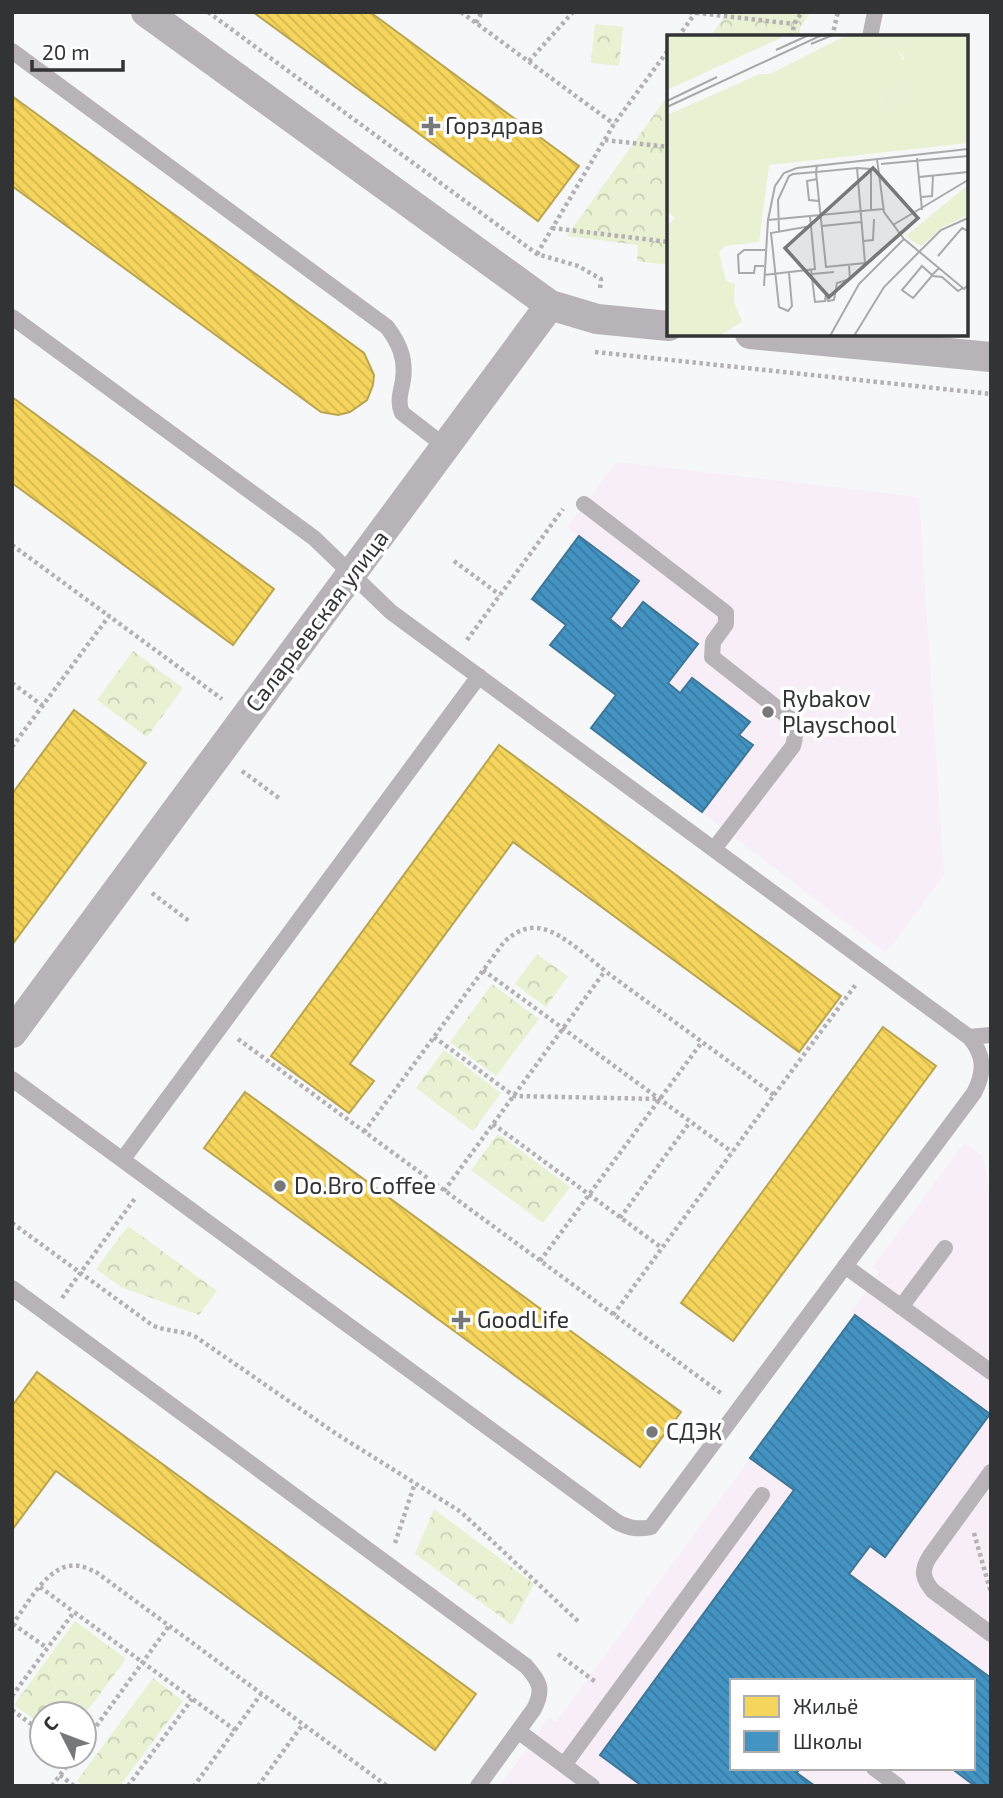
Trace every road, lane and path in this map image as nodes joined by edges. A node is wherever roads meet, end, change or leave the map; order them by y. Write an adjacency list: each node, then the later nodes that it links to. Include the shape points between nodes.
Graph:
1 (146, 12): 27 (street)
2 (208, 12): 25 (path)
3 (461, 12): 11 (path)
4 (482, 12): 11 (path)
5 (573, 12): 19 (path)
6 (689, 12): 10 (path)
7 (802, 12): 12 (path)
8 (838, 12): 15 (path)
9 (875, 12): 16 (lane)
10 (696, 13): 12 (path); 13 (path)
11 (476, 23): 19 (path)
12 (794, 24): 14 (path)
13 (680, 35)
14 (792, 35)
15 (832, 35)
16 (870, 35)
17 (12, 51): 35 (lane, via 387,327 403,358 402,413)
18 (667, 52): 20 (path)
19 (528, 61): 20 (path)
20 (614, 124): 21 (path)
21 (605, 140): 22 (path); 23 (path)
22 (667, 147)
23 (552, 228): 24 (path); 25 (path)
24 (667, 242)
25 (537, 254): 26 (path, via 578,266)
26 (601, 279)
27 (550, 305): 29 (street, via 597,319); 35 (street, Саларьевская улица)
28 (12, 317): 39 (lane, via 314,538)
29 (667, 326)
30 (784, 336): 31 (street)
31 (836, 339): 33 (street)
32 (606, 353): 34 (path)
33 (991, 357)
34 (991, 394)
35 (446, 447): 39 (street, Саларьевская улица)
36 (576, 504): 40 (path); 50 (lane, via 726,613 726,624 713,642 712,657 791,719 795,727 793,746)
37 (12, 545): 41 (path)
38 (454, 561): 40 (path)
39 (352, 574): 42 (lane, via 391,612); 48 (street, Саларьевская улица)
40 (500, 595): 42 (path)
41 (109, 616): 45 (path); 46 (path)
42 (454, 657): 43 (lane)
43 (479, 676): 50 (lane); 56 (lane)
44 (12, 684): 46 (path)
45 (203, 685)
46 (43, 706): 47 (path)
47 (12, 747)
48 (219, 754): 49 (path); 51 (street, Саларьевская улица)
49 (279, 798)
50 (714, 849): 61 (lane)
51 (128, 876): 52 (path); 58 (street, Саларьевская улица)
52 (189, 921)
53 (483, 970): 54 (path, via 504,942 528,928 556,934); 57 (path); 60 (path)
54 (606, 971): 57 (path); 62 (path)
55 (845, 999): 64 (path)
56 (220, 1026): 69 (path); 71 (lane)
57 (563, 1029): 65 (path); 66 (path)
58 (12, 1033)
59 (991, 1035): 61 (lane)
60 (434, 1037): 65 (path); 69 (path)
61 (969, 1037): 80 (lane, via 977,1046 983,1068 974,1093)
62 (702, 1042): 64 (path); 66 (path)
63 (12, 1079): 71 (lane)
64 (774, 1095): 70 (path)
65 (514, 1096): 66 (path); 68 (path)
66 (659, 1099): 67 (path); 74 (path)
67 (690, 1122): 70 (path); 75 (path)
68 (493, 1124): 73 (path); 74 (path)
69 (364, 1132): 73 (path)
70 (732, 1153): 77 (path)
71 (123, 1160): 72 (lane)
72 (149, 1179): 80 (lane, via 629,1528 651,1527); 81 (path)
73 (444, 1191): 79 (path)
74 (589, 1195): 75 (path); 79 (path)
75 (620, 1217): 77 (path)
76 (12, 1223): 81 (path)
77 (662, 1248): 84 (path)
78 (945, 1248): 83 (lane)
79 (540, 1261): 84 (path)
80 (845, 1266): 83 (lane)
81 (81, 1273): 85 (path); 89 (path, via 152,1325 196,1337)
82 (13, 1292): 85 (lane)
83 (901, 1307): 86 (lane)
84 (613, 1314): 87 (path)
85 (49, 1315): 92 (lane)
86 (991, 1372)
87 (704, 1381)
88 (991, 1472): 91 (lane)
89 (415, 1483): 92 (path); 96 (path, via 474,1522)
90 (762, 1496): 105 (lane)
91 (967, 1505): 94 (path); 99 (lane, via 930,1556 923,1575 933,1591)
92 (388, 1564): 112 (lane, via 539,1680 540,1696)
93 (40, 1587): 95 (path); 97 (path); 98 (path, via 56,1571 80,1566 96,1572)
94 (991, 1593)
95 (74, 1612): 100 (path); 102 (path)
96 (580, 1623)
97 (13, 1625): 100 (path)
98 (169, 1626): 102 (path); 103 (path)
99 (991, 1634)
100 (47, 1648): 104 (path)
101 (558, 1654): 105 (path)
102 (143, 1662): 106 (path); 109 (path)
103 (261, 1694): 110 (path); 111 (path)
104 (12, 1696)
105 (615, 1696): 113 (lane)
106 (192, 1699): 111 (path); 119 (path)
107 (12, 1710): 108 (path)
108 (28, 1722)
109 (98, 1723)
110 (303, 1724): 121 (path); 122 (path)
111 (235, 1730): 120 (path)
112 (518, 1731): 113 (lane); 123 (lane)
113 (564, 1765): 124 (lane)
114 (64, 1770): 116 (path)
115 (877, 1770): 125 (lane)
116 (60, 1775): 117 (path); 118 (path)
117 (52, 1786)
118 (74, 1786)
119 (128, 1786)
120 (194, 1786)
121 (258, 1786)
122 (387, 1786)
123 (478, 1786)
124 (592, 1786)
125 (898, 1786)

